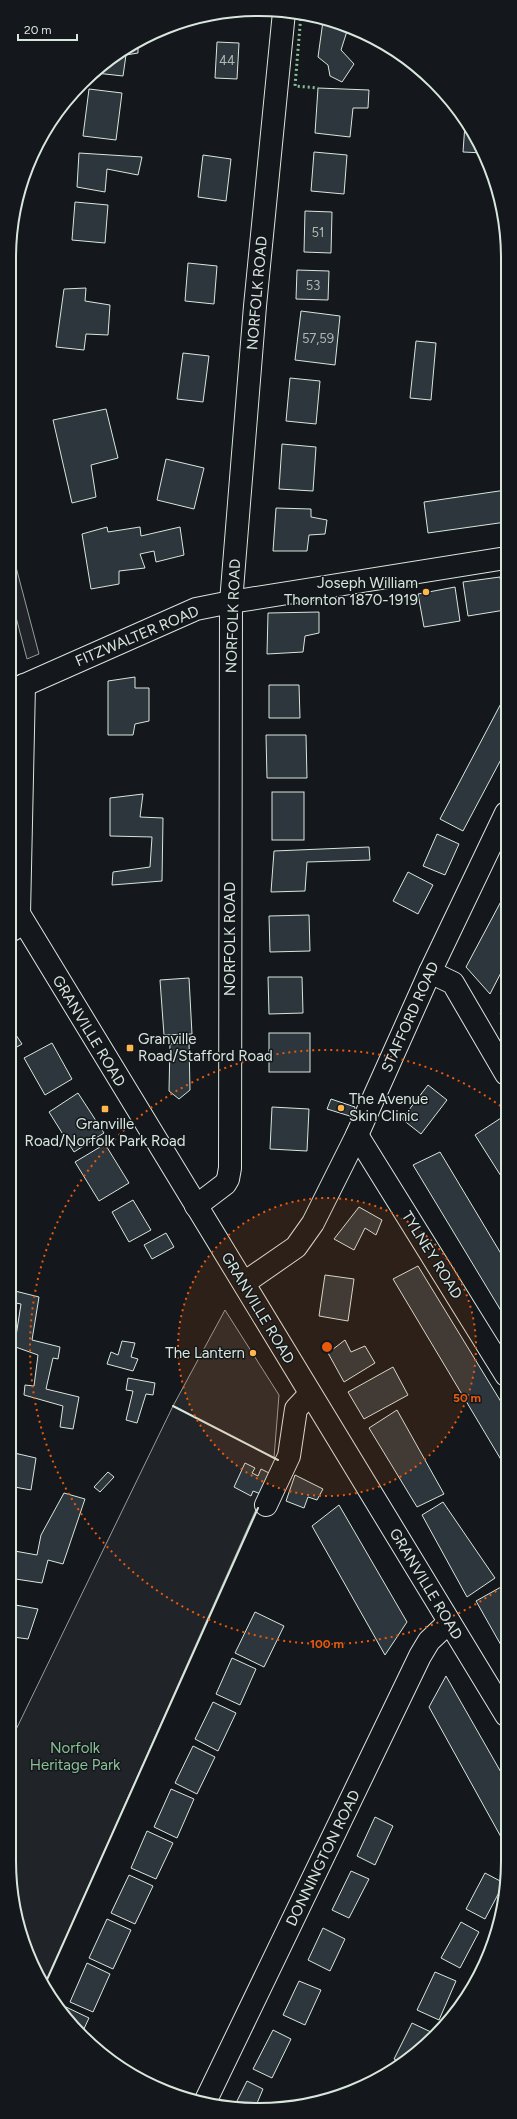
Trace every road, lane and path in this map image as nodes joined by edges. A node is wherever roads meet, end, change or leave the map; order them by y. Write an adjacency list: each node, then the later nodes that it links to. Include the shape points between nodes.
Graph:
1 (283, 18): 3 (street, NORFOLK ROAD, via 254,314)
2 (501, 559): 3 (street, FITZWALTER ROAD)
3 (231, 602): 4 (street, FITZWALTER ROAD, via 196,609); 10 (street, NORFOLK ROAD, via 230,1168 225,1184)
4 (17, 688): 6 (street)
5 (501, 823): 7 (street, STAFFORD ROAD)
6 (16, 917): 10 (street, GRANVILLE ROAD)
7 (430, 972): 8 (street, via 453,983); 9 (street, STAFFORD ROAD)
8 (501, 1065)
9 (357, 1135): 11 (street, STAFFORD ROAD, via 304,1237 287,1255); 12 (street, TYLNEY ROAD)
10 (196, 1206): 11 (street, GRANVILLE ROAD)
11 (244, 1283): 13 (street, GRANVILLE ROAD)
12 (501, 1367)
13 (310, 1394): 14 (street, via 296,1409 289,1456); 15 (street, GRANVILLE ROAD)
14 (266, 1505)
15 (449, 1622): 16 (street, GRANVILLE ROAD); 17 (street, DONNINGTON ROAD, via 429,1641 420,1656)
16 (501, 1707)
17 (207, 2097)

